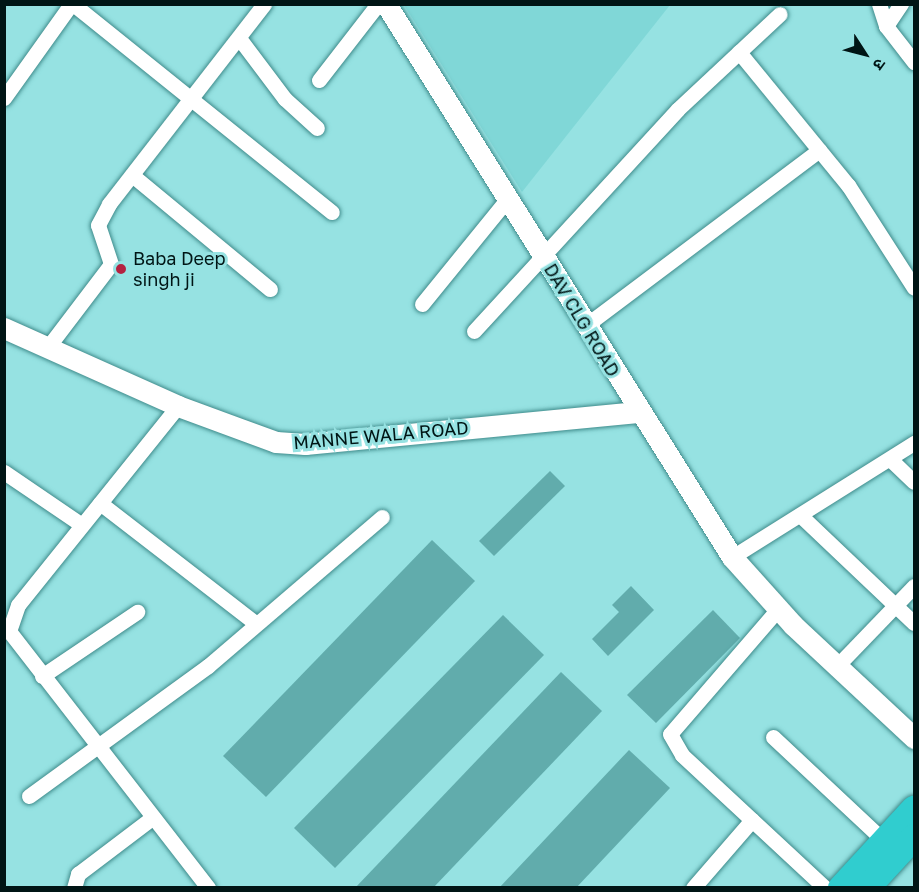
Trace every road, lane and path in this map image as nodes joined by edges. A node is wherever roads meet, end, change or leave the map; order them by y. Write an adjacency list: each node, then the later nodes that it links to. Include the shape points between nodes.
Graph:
1 (72, 4): 12 (street); 13 (street)
2 (264, 4): 8 (street)
3 (879, 4): 7 (street)
4 (901, 4): 7 (street)
5 (388, 6): 11 (street); 17 (street, DAV CLG ROAD)
6 (780, 14): 9 (street)
7 (886, 26): 10 (street)
8 (239, 38): 12 (street); 14 (street, via 285,99)
9 (739, 52): 15 (street); 19 (street)
10 (915, 62)
11 (319, 80)
12 (194, 97): 16 (street); 18 (street)
13 (4, 98)
14 (317, 128)
15 (819, 150): 20 (street); 23 (street)
16 (132, 175): 21 (street); 26 (street, via 99,220 111,264)
17 (508, 198): 19 (street, DAV CLG ROAD); 22 (street)
18 (332, 212)
19 (541, 253): 23 (street, DAV CLG ROAD); 25 (street)
20 (915, 288)
21 (270, 290)
22 (422, 304)
23 (585, 326): 28 (street, DAV CLG ROAD)
24 (4, 328): 26 (street, MANNE WALA ROAD)
25 (474, 331)
26 (48, 347): 27 (street, MANNE WALA ROAD)
27 (178, 406): 28 (street, MANNE WALA ROAD, via 250,435 305,444); 33 (street)
28 (637, 412): 37 (street, DAV CLG ROAD)
29 (915, 443): 30 (street)
30 (890, 459): 32 (street); 34 (street)
31 (4, 472): 36 (street)
32 (915, 482)
33 (100, 502): 36 (street); 43 (street)
34 (800, 515): 37 (street); 39 (street)
35 (382, 517): 43 (street)
36 (82, 525): 45 (street, via 9,623 14,640)
37 (732, 557): 40 (street, DAV CLG ROAD)
38 (915, 586): 39 (street)
39 (896, 605): 42 (street); 44 (street)
40 (778, 609): 44 (street, DAV CLG ROAD); 52 (street, via 670,734 682,755)
41 (137, 612): 45 (street)
42 (915, 622)
43 (255, 623): 48 (street, via 208,666)
44 (837, 666): 47 (street, DAV CLG ROAD)
45 (42, 676): 48 (street)
46 (773, 737): 54 (street)
47 (915, 738)
48 (96, 745): 49 (street); 51 (street)
49 (30, 796)
50 (915, 809): 54 (highway)
51 (153, 817): 55 (street, via 78,874); 56 (street)
52 (752, 820): 57 (street); 58 (street)
53 (915, 837): 60 (highway)
54 (884, 841): 59 (highway)
55 (74, 888)
56 (208, 888)
57 (693, 888)
58 (825, 888)
59 (840, 888)
60 (867, 888)

